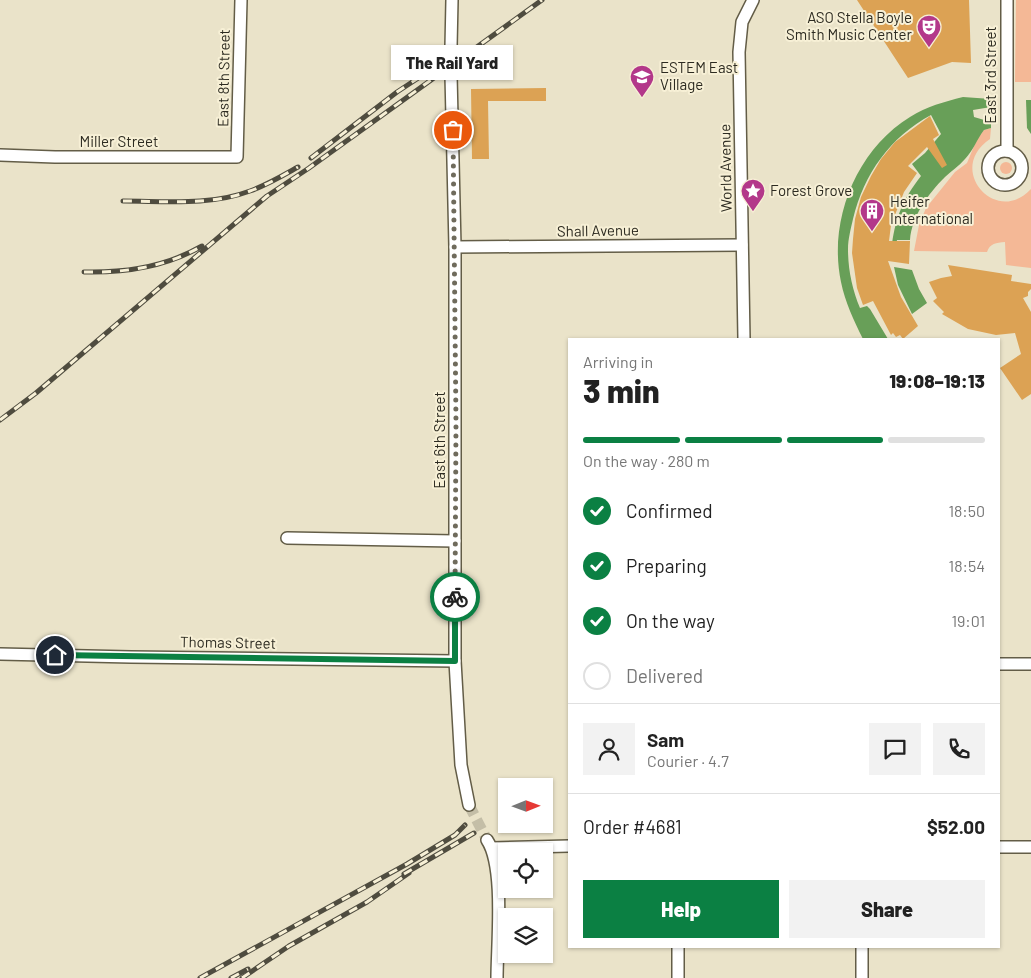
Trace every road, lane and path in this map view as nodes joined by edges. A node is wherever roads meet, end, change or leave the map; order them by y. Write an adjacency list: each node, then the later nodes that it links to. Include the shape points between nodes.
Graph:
1 (241, 0): 9 (street, East 8th Street)
2 (452, 0): 5 (street)
3 (753, 0): 10 (street, World Avenue, via 742,22 739,52)
4 (1007, 0): 7 (street, East 3rd Street)
5 (451, 47)
6 (451, 75): 11 (street, East 6th Street)
7 (1006, 151)
8 (0, 155): 9 (street, Miller Street)
9 (237, 157)
10 (742, 245): 11 (street, Shall Avenue); 12 (street, World Avenue)
11 (455, 247): 14 (street, East 6th Street)
12 (744, 338)
13 (287, 538): 14 (street)
14 (455, 540): 16 (street, East 6th Street)
15 (0, 654): 16 (street, Thomas Street)
16 (455, 661): 19 (street, East 6th Street, via 461,765)
17 (1000, 664): 18 (street)
18 (1031, 664)
19 (469, 805)
20 (568, 846): 25 (street, via 490,844 498,887)
21 (1000, 847): 22 (street)
22 (1031, 847)
23 (678, 948): 26 (street)
24 (862, 948): 27 (street)
25 (497, 978)
26 (678, 978)
27 (862, 978)

